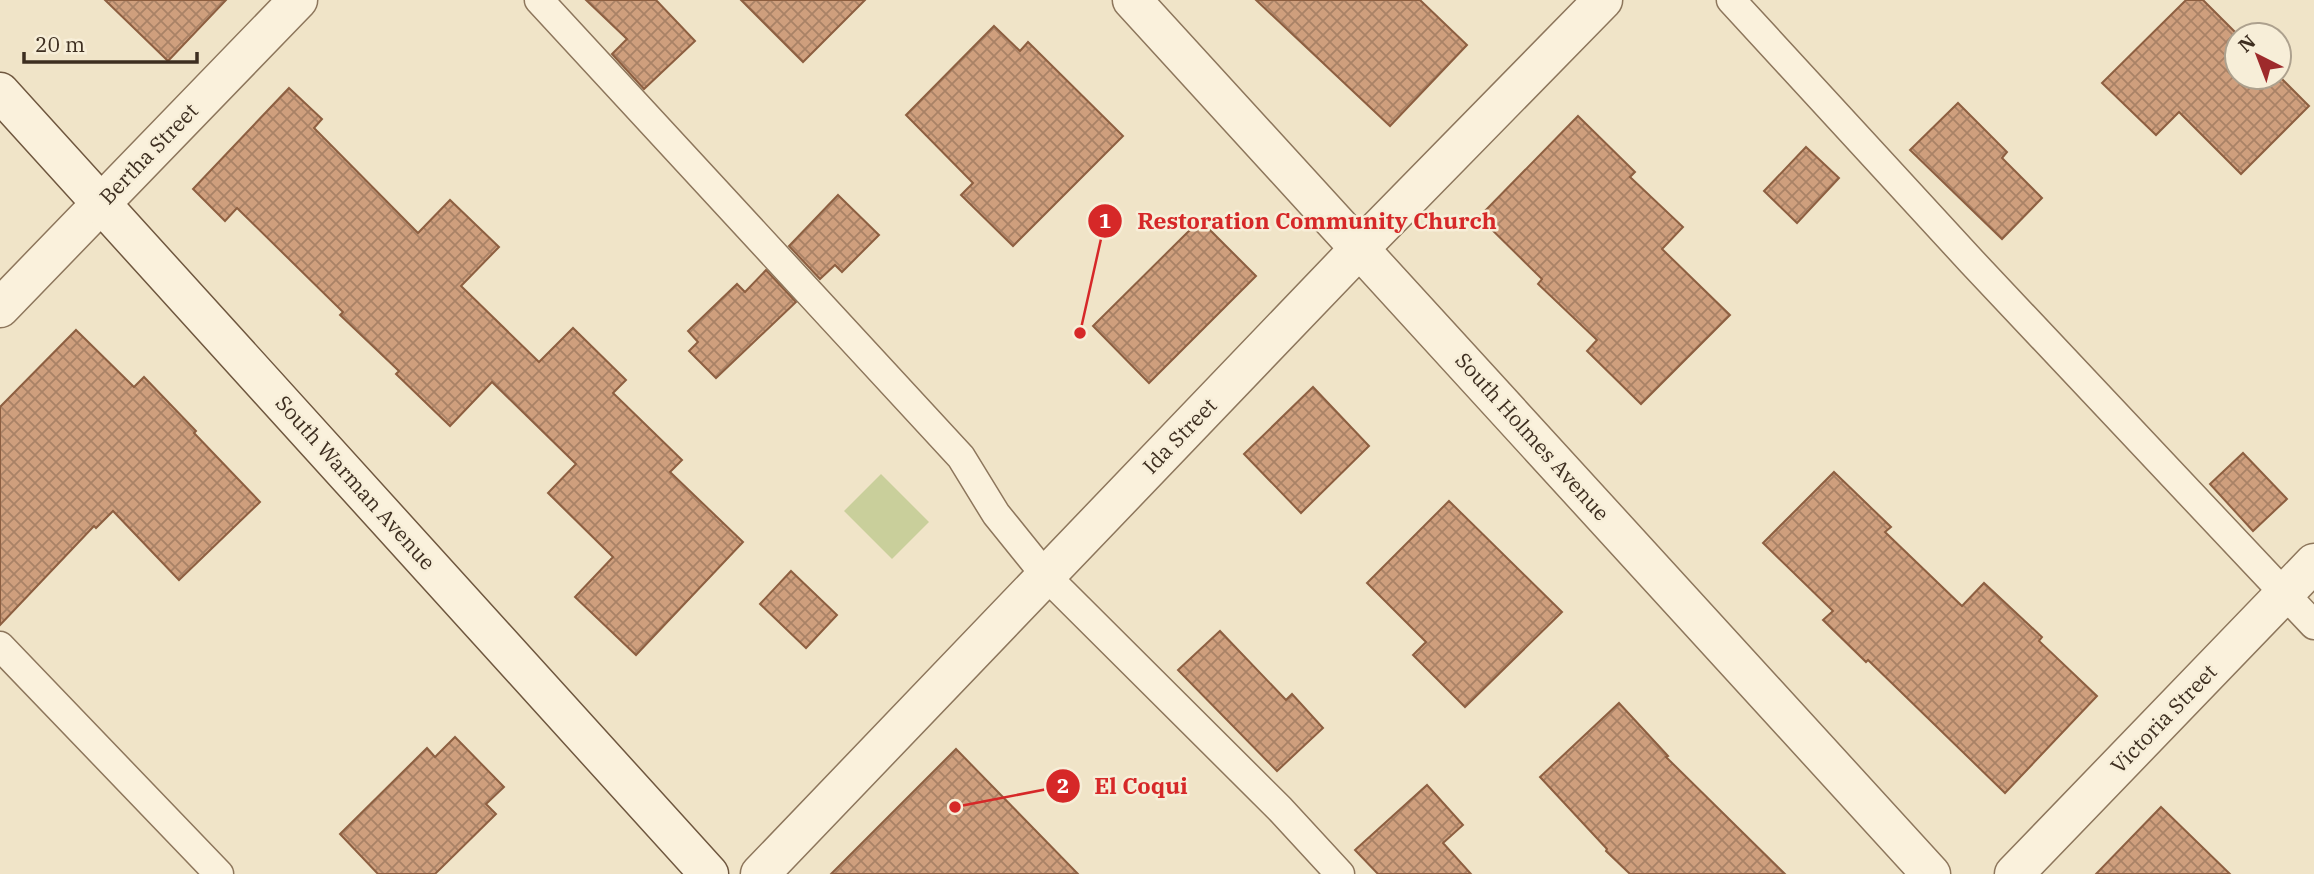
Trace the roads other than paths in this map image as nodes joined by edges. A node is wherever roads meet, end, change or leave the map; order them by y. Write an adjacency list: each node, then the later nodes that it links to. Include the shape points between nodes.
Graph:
1 (298, 0): 7 (street, Bertha Street)
2 (539, 0): 11 (lane, via 961,457 996,514)
3 (1132, 0): 8 (street, South Holmes Avenue)
4 (1603, 0): 8 (street, Ida Street)
5 (1731, 0): 12 (lane)
6 (0, 92): 7 (street, South Warman Avenue)
7 (102, 202): 9 (street, Bertha Street); 16 (street, South Warman Avenue)
8 (1360, 248): 11 (street, Ida Street); 19 (street, South Holmes Avenue)
9 (0, 308)
10 (2314, 563): 12 (street, Victoria Street)
11 (1046, 576): 17 (street, Ida Street); 18 (lane, via 1280,808)
12 (2285, 593): 13 (lane); 20 (street, Victoria Street)
13 (2314, 625)
14 (0, 646): 15 (lane)
15 (219, 874)
16 (709, 874)
17 (760, 874)
18 (1340, 874)
19 (1931, 874)
20 (2014, 874)

